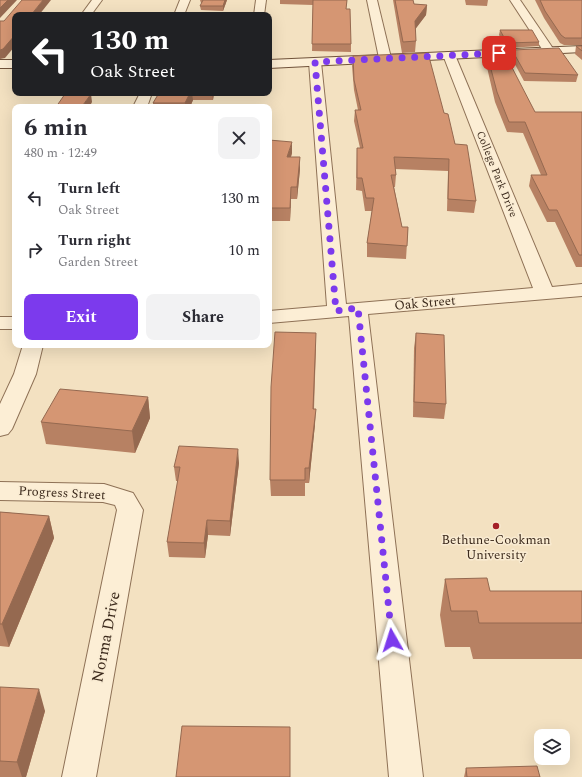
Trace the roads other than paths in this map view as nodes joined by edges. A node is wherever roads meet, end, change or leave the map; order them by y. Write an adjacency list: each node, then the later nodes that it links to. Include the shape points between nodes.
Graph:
1 (97, 0): 6 (street)
2 (185, 0): 7 (street)
3 (262, 0): 8 (street)
4 (372, 0): 12 (street)
5 (515, 0): 10 (street)
6 (88, 12)
7 (180, 12)
8 (260, 12)
9 (582, 48): 10 (street)
10 (548, 50): 11 (street)
11 (449, 55): 12 (street); 18 (street, College Park Drive)
12 (385, 58): 13 (street)
13 (315, 62): 16 (street); 19 (street)
14 (0, 64): 15 (street)
15 (12, 64)
16 (272, 64)
17 (582, 290): 18 (street, Oak Street)
18 (545, 294): 19 (street, Oak Street)
19 (347, 310): 20 (street, Oak Street); 28 (street)
20 (272, 317)
21 (0, 323): 22 (street)
22 (12, 323)
23 (32, 348): 24 (street, via 25,374)
24 (0, 429)
25 (0, 491): 26 (street, Progress Street, via 104,493)
26 (124, 499): 27 (street, Norma Drive, via 130,510)
27 (79, 777)
28 (406, 777)

